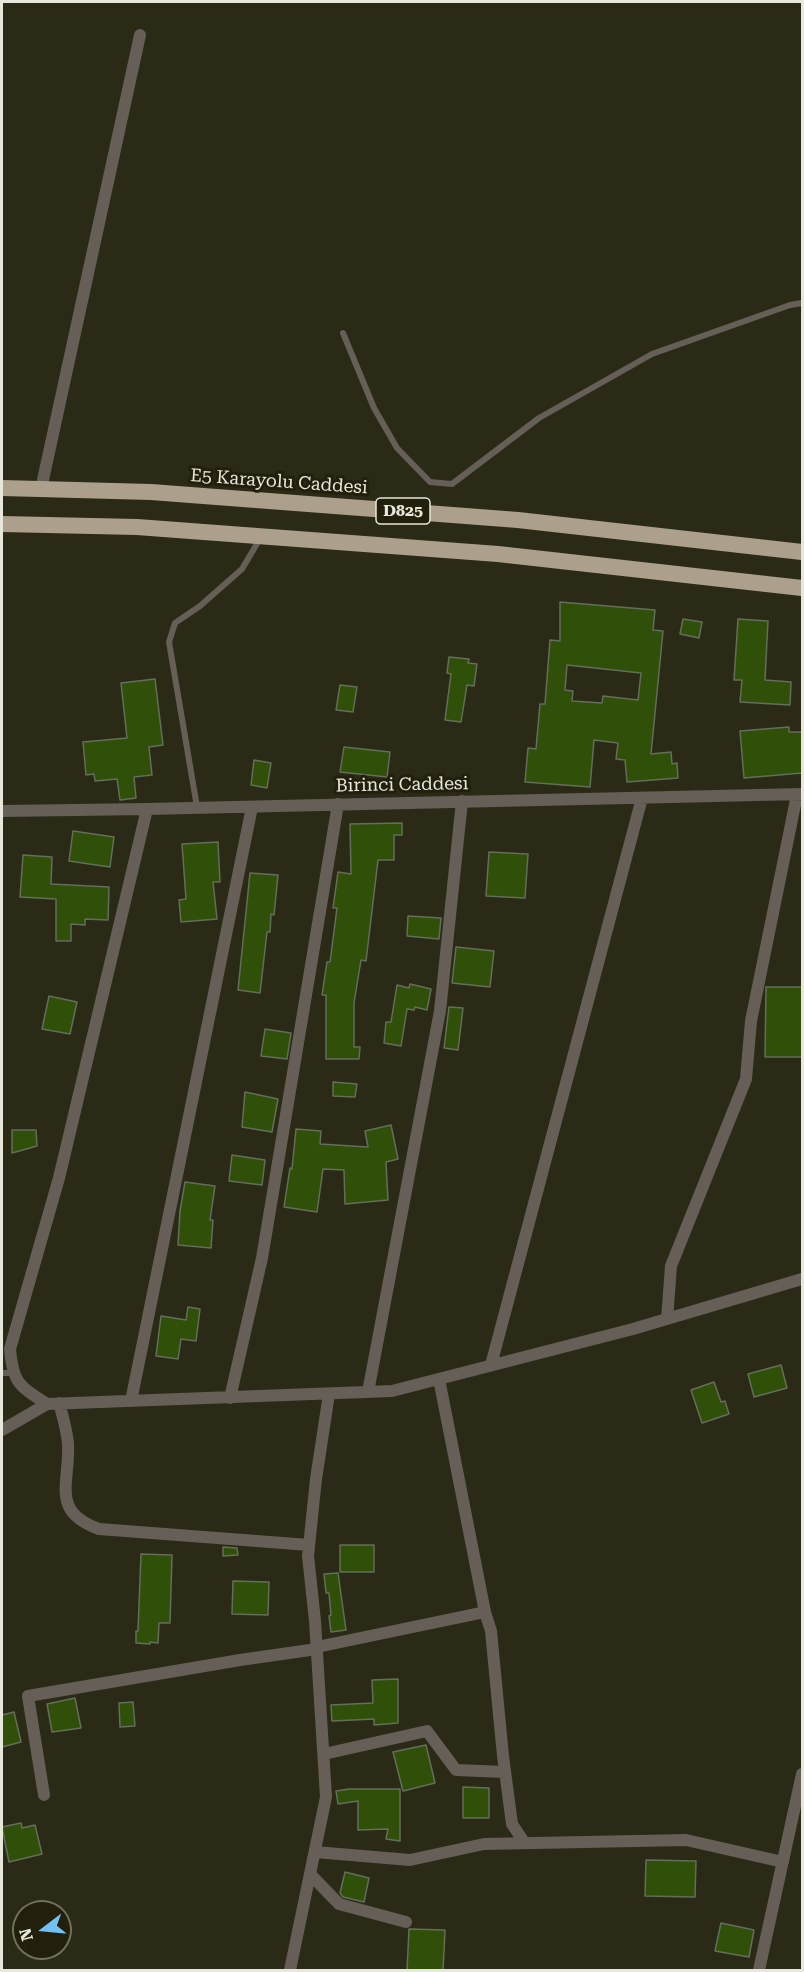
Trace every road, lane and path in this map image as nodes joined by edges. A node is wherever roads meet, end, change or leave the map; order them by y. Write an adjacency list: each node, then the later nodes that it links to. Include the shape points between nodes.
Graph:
1 (140, 35): 5 (street)
2 (802, 303): 3 (lane, via 652,354 539,418 452,484 430,482 397,448 374,408)
3 (343, 333)
4 (2, 488): 5 (highway, E5 Karayolu Caddesi / D825)
5 (41, 489): 8 (highway, E5 Karayolu Caddesi / D825, via 151,492 518,520)
6 (2, 524): 7 (highway, D825, via 137,527)
7 (261, 536): 9 (highway, D825, via 498,554); 15 (lane, via 242,569 175,623 169,642)
8 (802, 552)
9 (802, 588)
10 (800, 794): 11 (street, Birinci Caddesi); 19 (street, via 751,1021 746,1079 670,1266)
11 (642, 798): 12 (street, Birinci Caddesi); 20 (street)
12 (462, 801): 13 (street, Birinci Caddesi); 23 (street, via 440,1011)
13 (338, 804): 14 (street, Birinci Caddesi); 25 (street, via 262,1258)
14 (252, 807): 15 (street, Birinci Caddesi); 26 (street)
15 (197, 808): 16 (street, Birinci Caddesi)
16 (147, 809): 17 (street, Birinci Caddesi); 21 (street, via 59,1178 10,1349)
17 (2, 811)
18 (802, 1279): 19 (street)
19 (667, 1319): 20 (street)
20 (491, 1365): 22 (street)
21 (7, 1373): 27 (street, via 25,1390)
22 (439, 1379): 23 (street, via 392,1391); 30 (street)
23 (368, 1392): 24 (street)
24 (329, 1394): 25 (street); 29 (street)
25 (230, 1398): 26 (street)
26 (131, 1401): 27 (street)
27 (53, 1403): 28 (street); 29 (street, via 66,1428 65,1495 82,1522 99,1529)
28 (2, 1430)
29 (309, 1545): 31 (street)
30 (485, 1612): 31 (street); 33 (street)
31 (317, 1648): 32 (street); 35 (street, via 28,1696)
32 (324, 1754): 33 (street, via 427,1731 456,1770); 37 (street, via 326,1797)
33 (505, 1772): 36 (street, via 512,1824)
34 (802, 1774): 38 (street)
35 (44, 1796)
36 (524, 1842): 37 (street, via 484,1844 410,1860); 38 (street, via 686,1839)
37 (315, 1852): 39 (street)
38 (783, 1862): 42 (street)
39 (310, 1874): 40 (street, via 339,1904); 41 (street)
40 (406, 1923)
41 (290, 1971)
42 (759, 1971)

